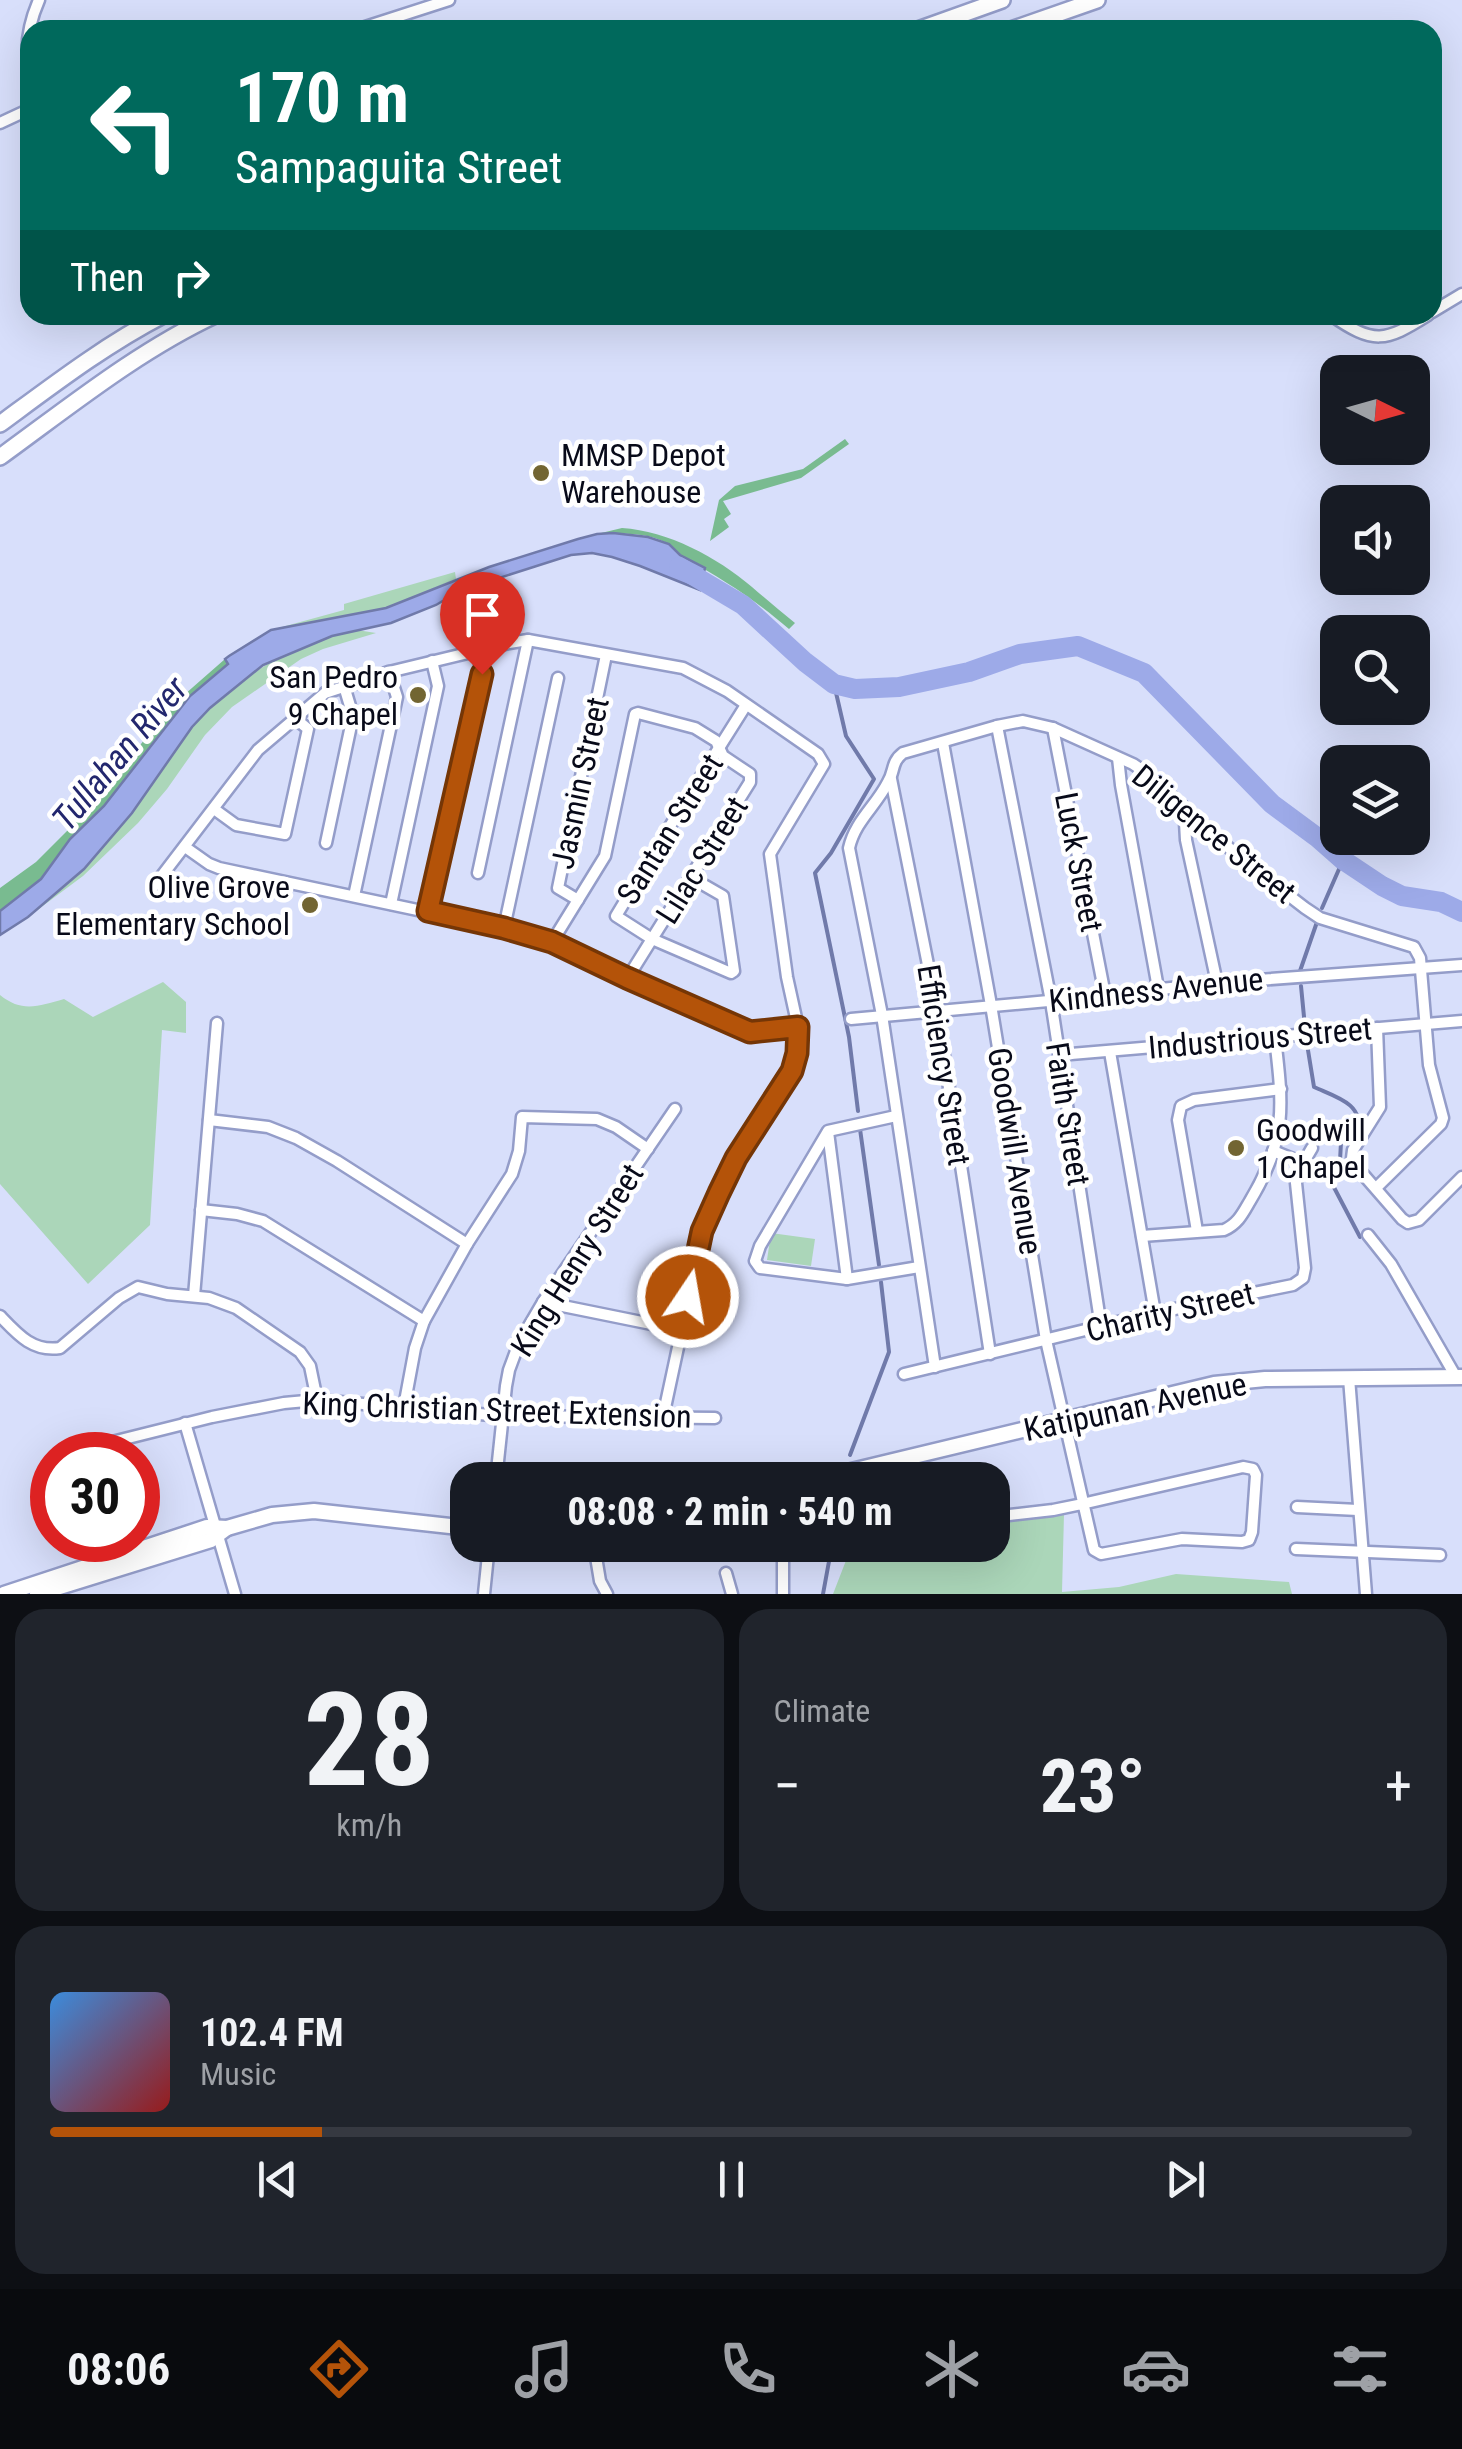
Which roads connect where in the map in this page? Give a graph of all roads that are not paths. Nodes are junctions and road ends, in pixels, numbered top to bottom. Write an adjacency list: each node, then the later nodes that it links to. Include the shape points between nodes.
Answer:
1 (449, 0): 4 (street)
2 (1002, 0): 6 (main road)
3 (1097, 0): 7 (main road)
4 (437, 2): 5 (street)
5 (385, 20)
6 (946, 20)
7 (1040, 20)
8 (145, 325): 12 (main road)
9 (194, 325): 13 (main road)
10 (1347, 325): 11 (street, via 1374,337)
11 (1412, 325)
12 (0, 424)
13 (0, 456)
14 (528, 640): 15 (street); 16 (street); 33 (street)
15 (477, 650): 17 (street); 39 (street, via 482,674)
16 (606, 656): 21 (street, via 683,668); 37 (street, Jasmin Street, via 558,888)
17 (432, 661): 18 (street); 38 (street, via 438,686)
18 (390, 672): 20 (street); 36 (street, via 397,696)
19 (558, 678): 40 (street)
20 (344, 686): 22 (street, via 324,693); 31 (street, via 353,716)
21 (746, 705): 26 (street, Santan Street); 57 (street, via 824,764 770,854)
22 (296, 719): 29 (street, via 258,750); 29 (street, via 308,730 285,834 236,825)
23 (997, 726): 24 (street, Diligence Street, via 1023,721); 25 (street, Diligence Street); 49 (street, Faith Street)
24 (1053, 728): 27 (street, Diligence Street); 48 (street, Luck Street)
25 (943, 742): 28 (street, Diligence Street, via 903,753); 50 (street, Goodwill Avenue)
26 (720, 749): 34 (street, Lilac Street, via 750,774 750,782); 37 (street, via 695,728 638,713 605,856); 41 (street, Santan Street, via 617,913)
27 (1118, 758): 30 (street, Diligence Street, via 1145,772); 47 (street)
28 (891, 778): 51 (street, Efficiency Street); 52 (street, Diligence Street, via 849,848)
29 (214, 809): 32 (street)
30 (1187, 810): 44 (street, Diligence Street, via 1305,908 1412,945); 46 (street, via 1186,840)
31 (326, 843)
32 (185, 846): 35 (street); 36 (street, via 219,868)
33 (478, 873)
34 (690, 876): 41 (street, Lilac Street); 41 (street, via 724,896 734,971)
35 (154, 886)
36 (354, 896): 38 (street)
37 (578, 900): 42 (street)
38 (391, 904): 39 (street)
39 (428, 911): 40 (street)
40 (504, 928): 42 (street)
41 (652, 939): 45 (street, Lilac Street)
42 (552, 942): 45 (street)
43 (1462, 965): 44 (street, Kindness Avenue)
44 (1421, 968): 46 (street, Kindness Avenue); 56 (street)
45 (627, 978): 57 (street, via 750,1032)
46 (1216, 983): 47 (street, Kindness Avenue)
47 (1158, 988): 48 (street, Kindness Avenue)
48 (1105, 996): 49 (street, Kindness Avenue)
49 (1051, 1001): 50 (street, Kindness Avenue); 61 (street, Faith Street)
50 (992, 1005): 51 (street, Kindness Avenue); 87 (street, Goodwill Avenue)
51 (937, 1010): 52 (street, Kindness Avenue); 88 (street, Efficiency Street)
52 (882, 1016): 53 (street, Kindness Avenue); 64 (street, Diligence Street)
53 (851, 1018)
54 (1462, 1021): 56 (street, Industrious Street)
55 (216, 1023): 65 (street)
56 (1426, 1024): 58 (street, Industrious Street); 72 (street, via 1443,1118)
57 (798, 1027): 86 (street, via 792,1071 736,1158 702,1231)
58 (1377, 1028): 59 (street, Industrious Street); 72 (street, via 1380,1107 1352,1154)
59 (1275, 1038): 60 (street, Industrious Street); 62 (street)
60 (1110, 1052): 61 (street, Industrious Street); 75 (street)
61 (1059, 1055): 85 (street, Faith Street)
62 (1281, 1090): 69 (street); 74 (street, via 1181,1106)
63 (675, 1110): 68 (street, King Henry Street)
64 (896, 1116): 66 (street); 78 (street, Diligence Street)
65 (209, 1120): 73 (street); 77 (street, via 296,1138)
66 (828, 1132): 79 (street); 79 (street, via 756,1261 760,1268)
67 (1312, 1148): 70 (street, Charity Street)
68 (648, 1149): 77 (street, via 598,1119 522,1117 512,1174); 81 (street, King Henry Street)
69 (1274, 1151): 70 (street); 74 (street, via 1232,1226)
70 (1303, 1163): 82 (street, Charity Street, via 1296,1183 1303,1278)
71 (1462, 1177): 72 (street, via 1408,1223)
72 (1376, 1188)
73 (201, 1210): 80 (street); 84 (street, via 263,1222)
74 (1197, 1232): 75 (street)
75 (1142, 1236): 82 (street)
76 (1368, 1236): 91 (street)
77 (467, 1244): 84 (street)
78 (918, 1267): 79 (street); 89 (street, Diligence Street)
79 (846, 1279)
80 (194, 1296): 83 (street, via 138,1287 60,1348 48,1350 31,1345); 93 (street, via 236,1308 300,1352)
81 (543, 1302): 86 (street); 95 (street, King Henry Street, via 514,1355)
82 (1155, 1313): 85 (street, Charity Street)
83 (0, 1316)
84 (424, 1322): 94 (street)
85 (1101, 1326): 87 (street, Charity Street)
86 (681, 1330): 96 (street)
87 (1046, 1340): 88 (street, Charity Street); 98 (street, Goodwill Avenue)
88 (990, 1354): 89 (street, Charity Street)
89 (935, 1367): 90 (street, Charity Street)
90 (904, 1374)
91 (1459, 1377): 92 (main road, Katipunan Avenue)
92 (1349, 1378): 98 (main road, Katipunan Avenue, via 1214,1384); 105 (street)
93 (317, 1400): 94 (street, King Christian Street Extension); 99 (street, King Christian Street Extension)
94 (404, 1407): 95 (street, King Christian Street Extension)
95 (502, 1416): 96 (street, King Christian Street Extension); 101 (street, King Henry Street)
96 (663, 1417): 97 (street, King Christian Street Extension)
97 (715, 1418)
98 (1063, 1420): 102 (main road, Katipunan Avenue); 103 (street, Goodwill Avenue)
99 (186, 1423): 100 (street, King Christian Street Extension); 108 (street)
100 (151, 1432)
101 (498, 1462)
102 (889, 1462)
103 (1082, 1504): 103 (street, Goodwill Avenue, via 1094,1550 1101,1554 1182,1539 1242,1542 1252,1532 1255,1471 1248,1467); 106 (street)
104 (1298, 1507): 105 (street)
105 (1358, 1510): 110 (street)
106 (1010, 1515)
107 (450, 1526): 108 (main road, via 314,1511)
108 (220, 1530): 116 (main road, via 208,1527); 117 (main road, via 212,1540); 118 (street)
109 (1296, 1549): 110 (street)
110 (1362, 1553): 111 (street); 123 (street)
111 (1440, 1556)
112 (487, 1562): 119 (street)
113 (597, 1562): 120 (street)
114 (783, 1562): 122 (street)
115 (726, 1573): 121 (street)
116 (4, 1594)
117 (37, 1594)
118 (235, 1594)
119 (484, 1594)
120 (608, 1594)
121 (732, 1594)
122 (783, 1594)
123 (1366, 1594)

